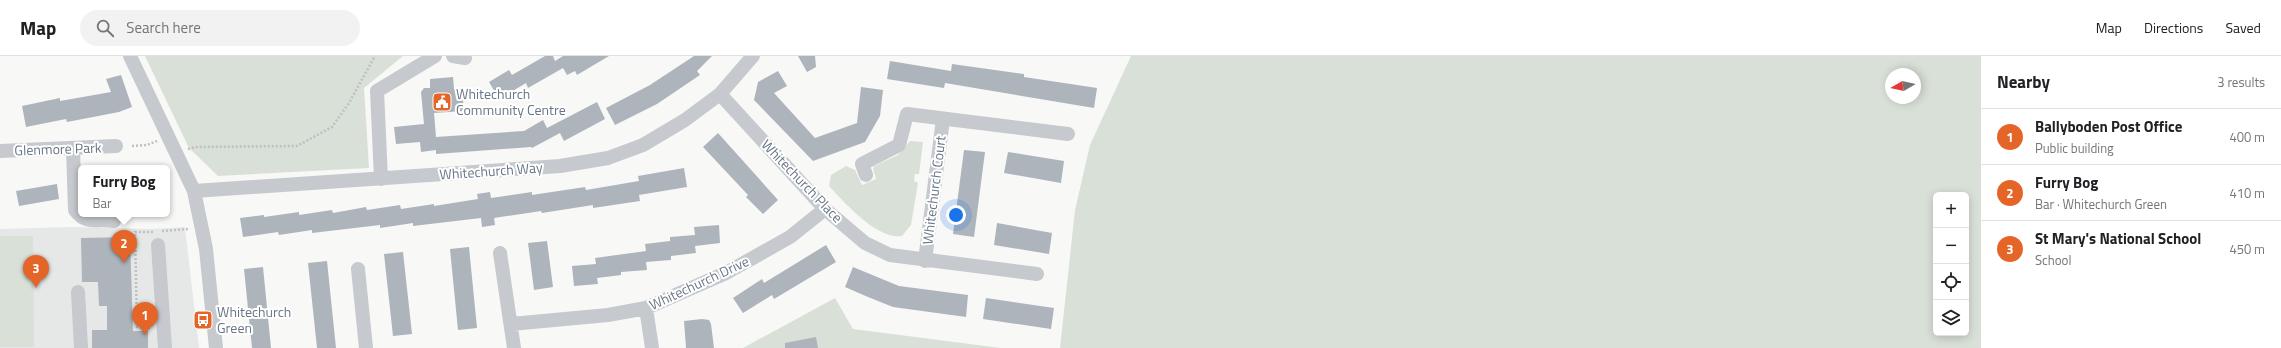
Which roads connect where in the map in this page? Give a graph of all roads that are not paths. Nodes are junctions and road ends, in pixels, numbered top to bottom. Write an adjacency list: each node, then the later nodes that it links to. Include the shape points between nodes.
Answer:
1 (130, 56): 12 (street)
2 (435, 56): 11 (street, via 377,91)
3 (753, 56): 4 (street, Whitechurch Way)
4 (720, 94): 11 (street, Whitechurch Way, via 685,120 643,145 608,158 560,166); 13 (street, Whitechurch Place)
5 (943, 119): 6 (street, Whitechurch Court); 10 (street, Whitechurch Court, via 907,114 899,145 862,164); 19 (street, Whitechurch Court)
6 (1068, 134)
7 (116, 146): 8 (street, Glenmore Park)
8 (72, 149): 9 (street, Glenmore Park); 14 (street, via 75,210)
9 (0, 151)
10 (866, 175)
11 (381, 178): 12 (street, Whitechurch Way)
12 (194, 190): 27 (street, via 206,249)
13 (825, 209): 19 (street, Whitechurch Place, via 865,243 890,255); 23 (street, Whitechurch Drive, via 790,237 726,273)
14 (78, 214)
15 (80, 217): 16 (street, via 87,220)
16 (114, 221)
17 (158, 245): 26 (street)
18 (500, 253): 24 (street)
19 (925, 261): 21 (street, Whitechurch Place)
20 (358, 268): 28 (street)
21 (1037, 274)
22 (78, 292): 25 (street)
23 (646, 308): 24 (street, Whitechurch Drive, via 608,315); 30 (street)
24 (512, 324): 29 (street)
25 (81, 348)
26 (165, 348)
27 (216, 348)
28 (366, 348)
29 (514, 348)
30 (652, 348)

